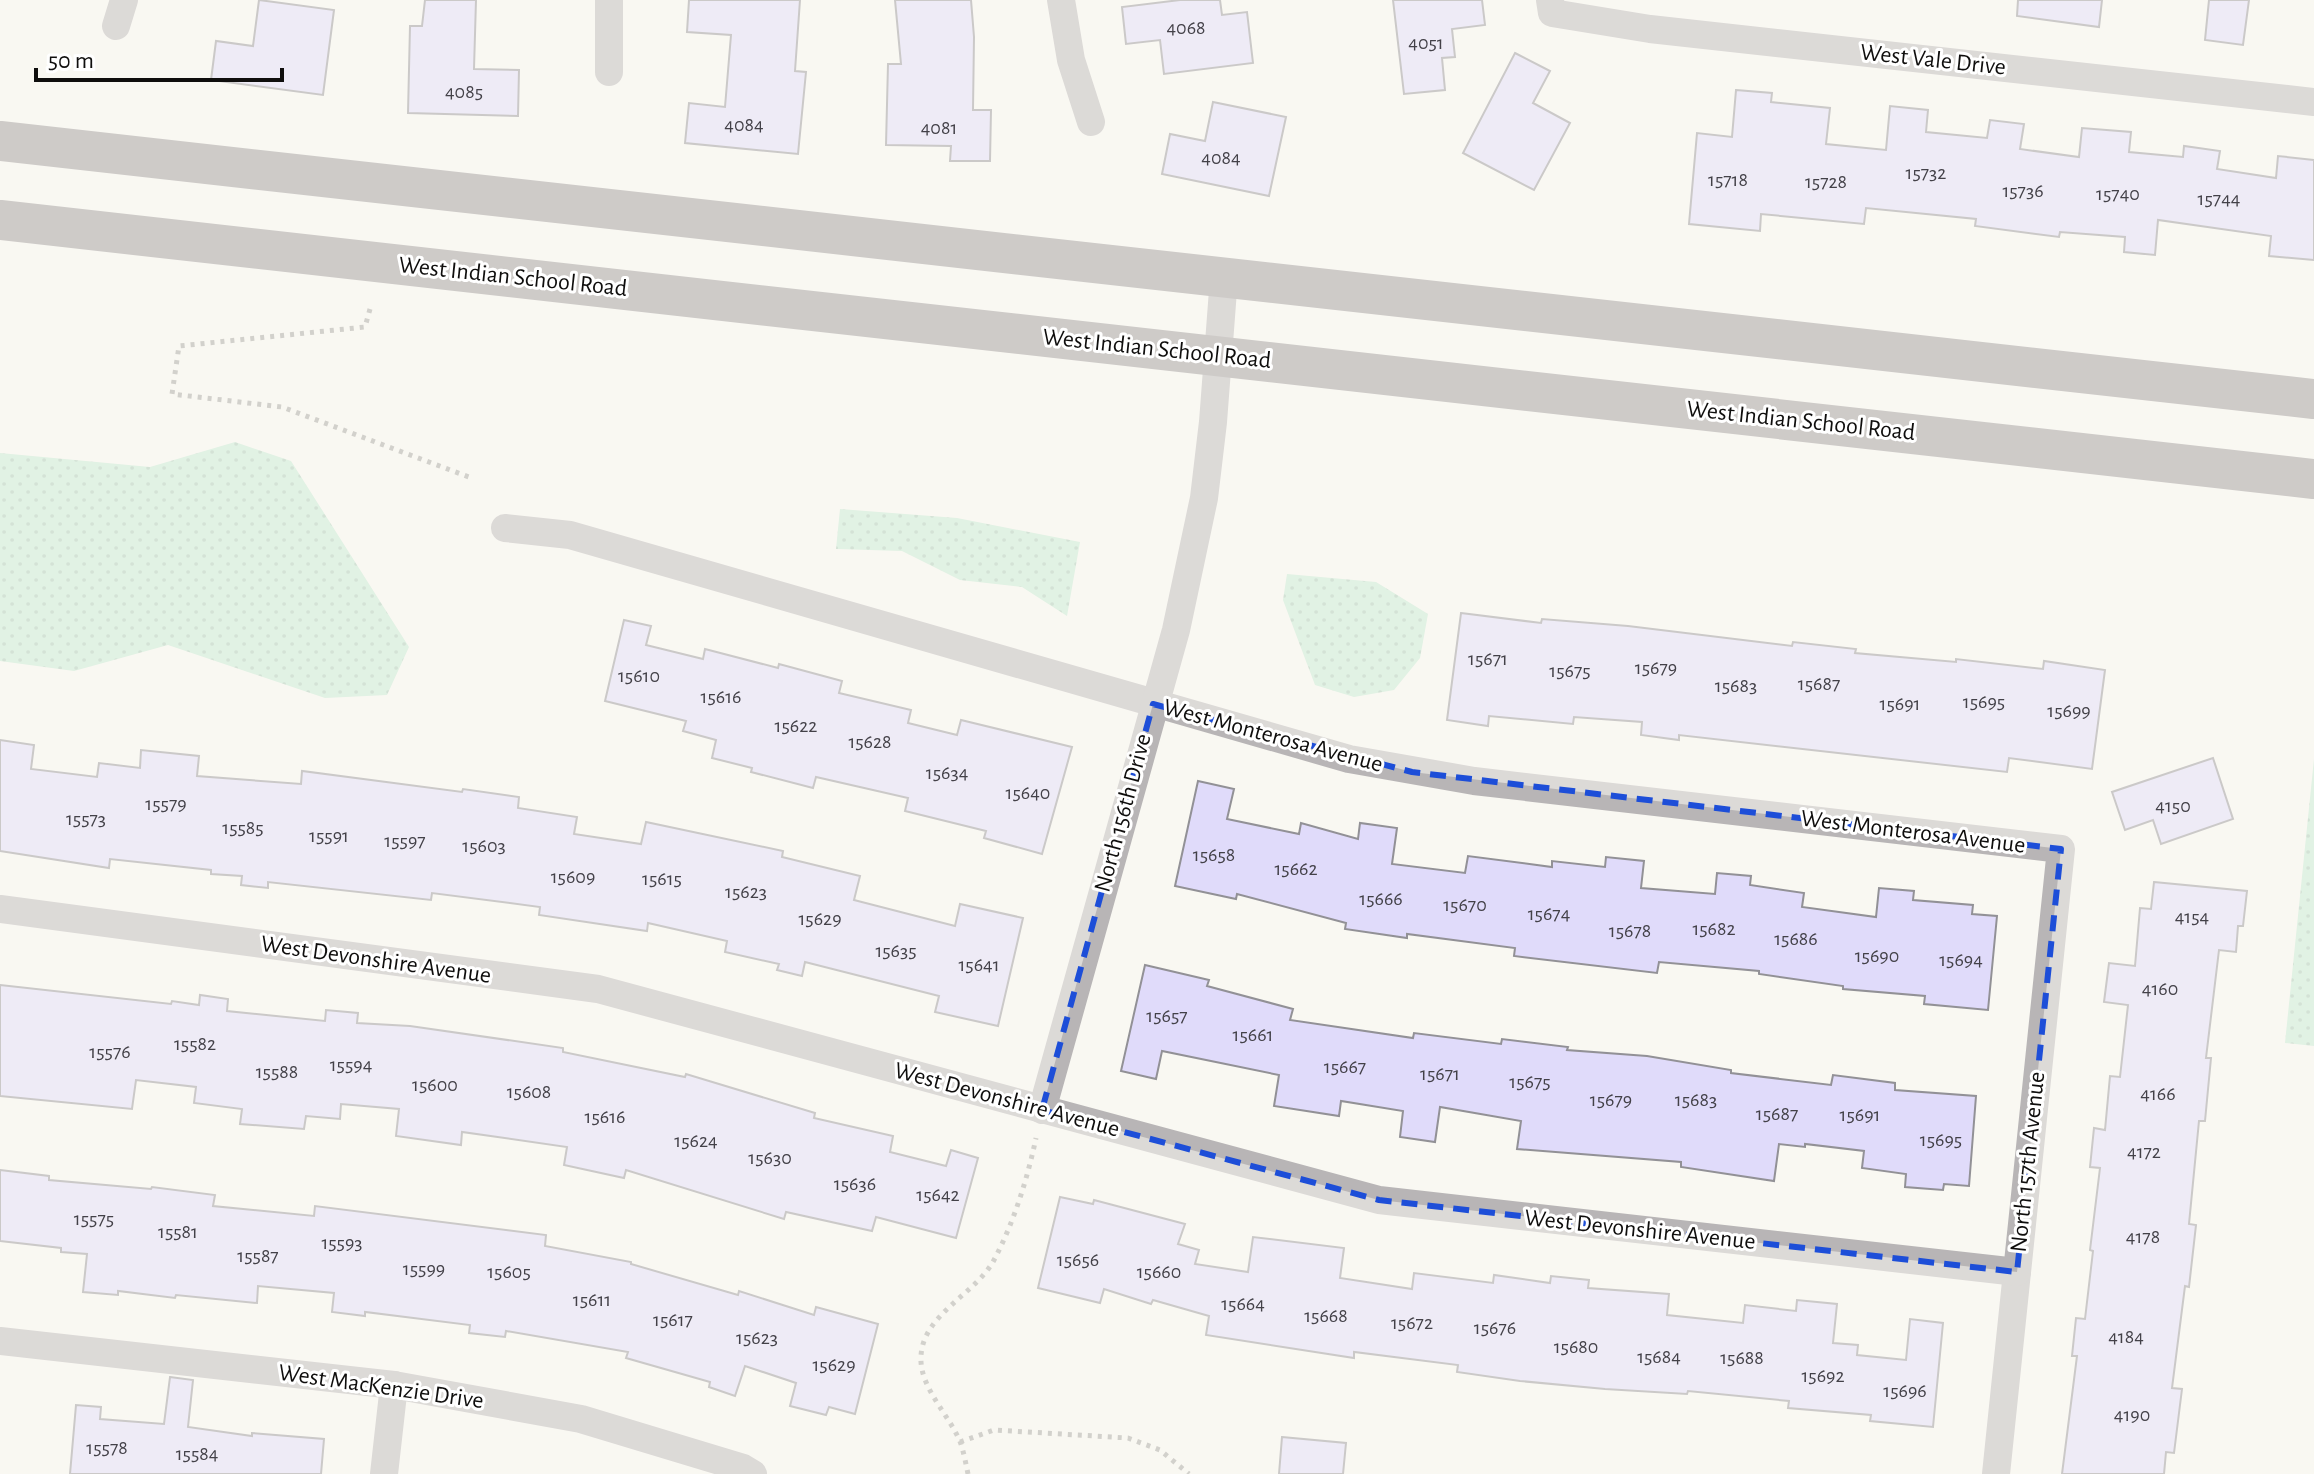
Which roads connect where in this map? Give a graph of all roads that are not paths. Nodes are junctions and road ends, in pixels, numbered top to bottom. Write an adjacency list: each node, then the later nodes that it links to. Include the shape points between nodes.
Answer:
1 (609, 0): 4 (street)
2 (1061, 0): 6 (street, via 1071,60)
3 (1551, 6): 5 (street, West Vale Drive, via 1650,29)
4 (609, 72)
5 (2314, 102)
6 (1091, 122)
7 (0, 141): 9 (main road)
8 (0, 220): 10 (main road, West Indian School Road)
9 (1224, 277): 10 (street, North 156th Drive); 11 (main road)
10 (1218, 355): 12 (main road, West Indian School Road); 14 (street, North 156th Drive, via 1197,537)
11 (2314, 399)
12 (2314, 479)
13 (505, 528): 14 (street, West Monterosa Avenue, via 570,535)
14 (1153, 704): 15 (street, West Monterosa Avenue, via 1412,772); 17 (street, North 156th Drive)
15 (2061, 849): 18 (street, North 157th Avenue)
16 (0, 909): 17 (street, West Devonshire Avenue, via 598,989)
17 (1042, 1110): 18 (street, West Devonshire Avenue, via 1379,1200)
18 (2017, 1272): 23 (street, North 157th Avenue)
19 (0, 1341): 20 (street, West MacKenzie Drive)
20 (394, 1385): 21 (street); 22 (street, West MacKenzie Drive, via 581,1419)
21 (384, 1474)
22 (753, 1474)
23 (1996, 1474)

